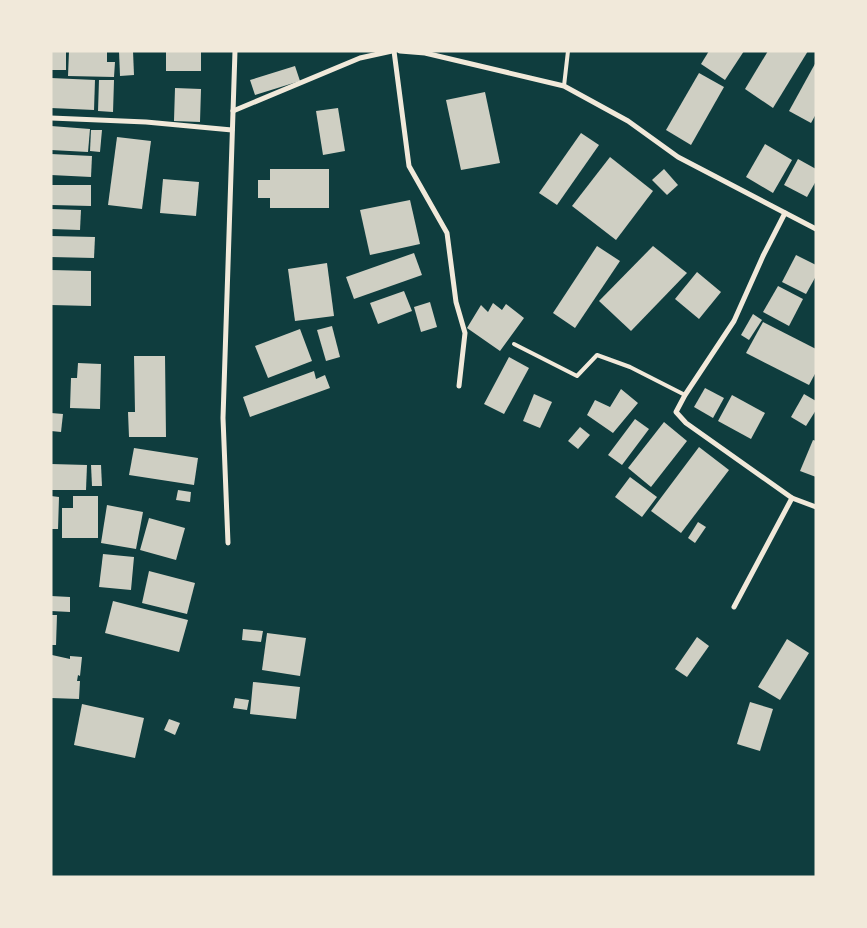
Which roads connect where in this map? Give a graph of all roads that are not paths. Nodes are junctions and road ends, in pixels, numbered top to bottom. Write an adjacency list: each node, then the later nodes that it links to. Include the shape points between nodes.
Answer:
1 (235, 51): 6 (street)
2 (393, 51): 6 (street, via 360,58); 12 (street, via 409,166 447,233 456,302 465,333)
3 (400, 51): 5 (street)
4 (568, 51): 5 (lane)
5 (564, 86): 9 (street, via 628,121 678,157)
6 (233, 112): 8 (street)
7 (51, 118): 8 (street)
8 (232, 130): 16 (street, via 223,418)
9 (785, 213): 10 (street); 13 (street, via 734,321)
10 (816, 229)
11 (514, 344): 13 (lane, via 577,376 597,355 630,367)
12 (459, 386)
13 (685, 395): 14 (street, via 676,412 686,424)
14 (792, 498): 15 (street); 17 (street)
15 (816, 507)
16 (228, 543)
17 (734, 607)

